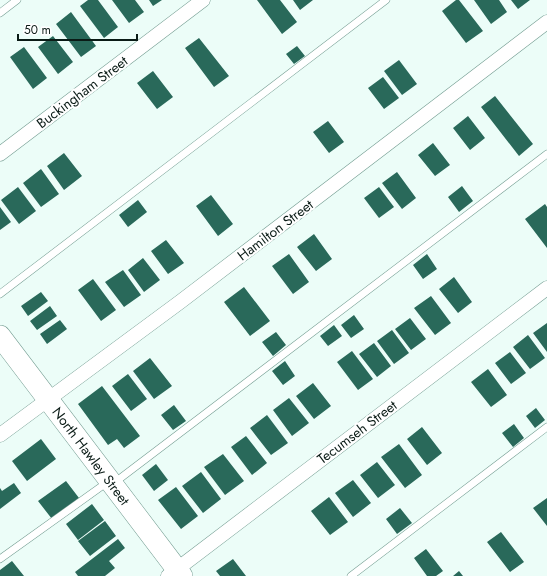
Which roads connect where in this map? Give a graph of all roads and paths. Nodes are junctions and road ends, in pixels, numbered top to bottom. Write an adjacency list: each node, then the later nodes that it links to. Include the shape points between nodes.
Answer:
1 (17, 0): 4 (lane)
2 (203, 0): 6 (street, Buckingham Street)
3 (386, 0): 9 (lane)
4 (0, 13)
5 (547, 22): 11 (street, Hamilton Street)
6 (0, 154)
7 (547, 154): 14 (lane)
8 (547, 288): 16 (street, Tecumseh Street)
9 (0, 294)
10 (0, 336): 11 (street, North Hawley Street)
11 (49, 400): 13 (street, Hamilton Street); 14 (street, North Hawley Street)
12 (547, 427): 17 (lane)
13 (0, 435)
14 (111, 482): 15 (lane); 16 (street, North Hawley Street)
15 (0, 559)
16 (176, 574)
17 (351, 576)

